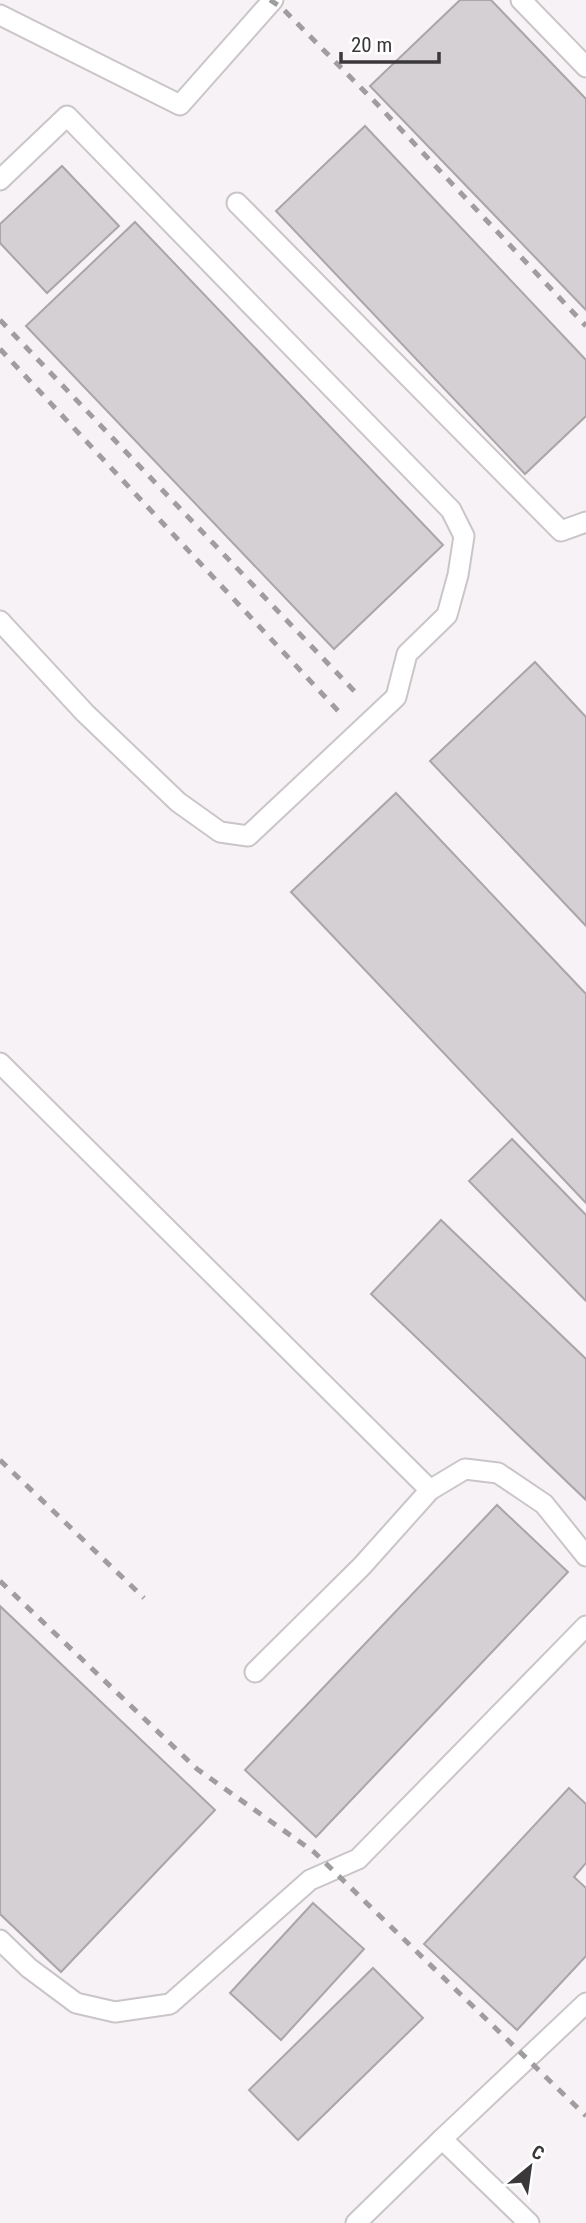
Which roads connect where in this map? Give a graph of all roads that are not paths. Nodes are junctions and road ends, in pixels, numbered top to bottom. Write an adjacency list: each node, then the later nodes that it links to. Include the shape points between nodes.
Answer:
1 (274, 0): 3 (lane, via 180,104)
2 (521, 0): 4 (lane)
3 (0, 15)
4 (586, 67)
5 (0, 180): 8 (lane, via 67,116 451,510 464,536 447,615 407,654 396,697 248,836 220,832 178,802 85,713)
6 (237, 203): 7 (lane, via 561,531)
7 (586, 522)
8 (0, 621)
9 (0, 1063): 10 (lane)
10 (430, 1490): 11 (lane, via 465,1469 498,1473 544,1504); 13 (lane, via 362,1566)
11 (586, 1556)
12 (586, 1626): 14 (lane, via 358,1859 310,1880 170,2004 115,2012 76,2003)
13 (255, 1672)
14 (0, 1940)
15 (586, 2003): 16 (lane)
16 (442, 2139): 17 (lane); 18 (lane)
17 (356, 2223)
18 (529, 2223)

